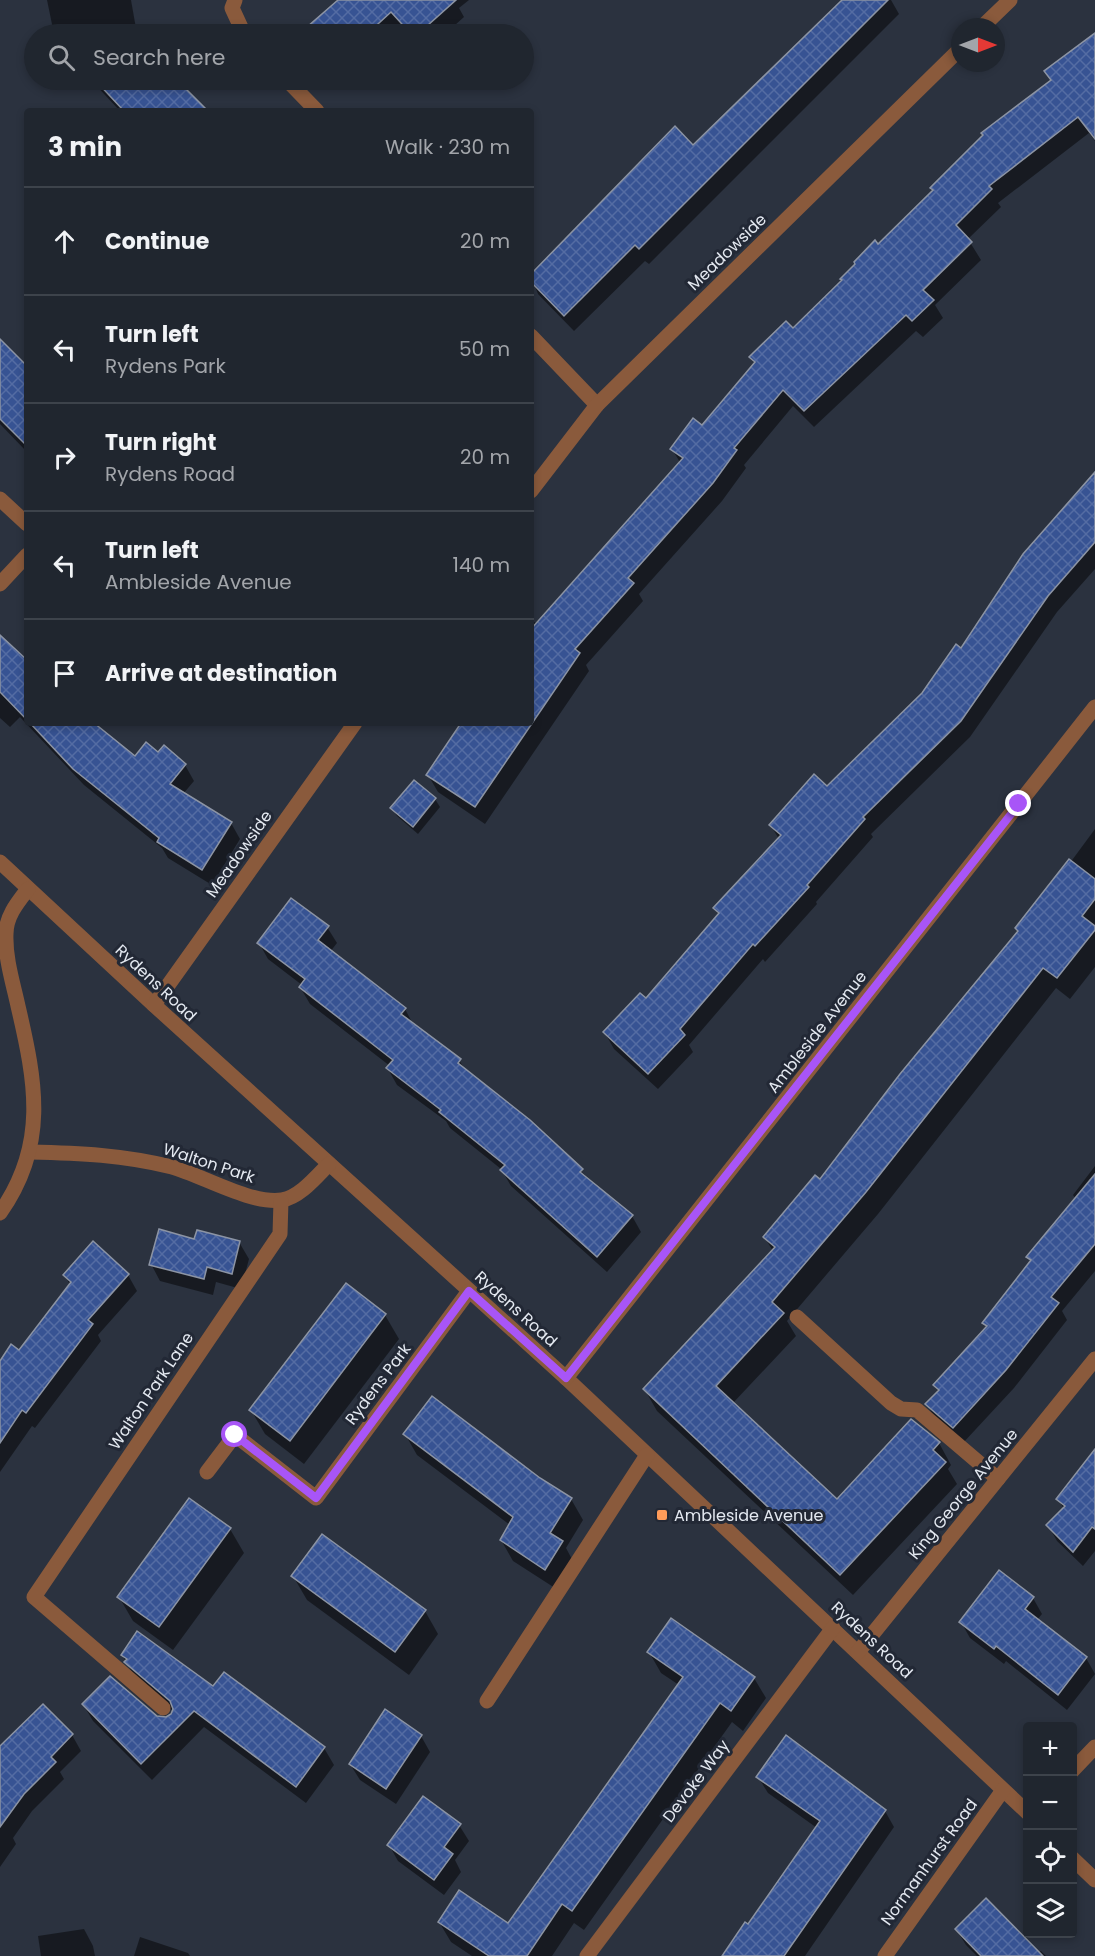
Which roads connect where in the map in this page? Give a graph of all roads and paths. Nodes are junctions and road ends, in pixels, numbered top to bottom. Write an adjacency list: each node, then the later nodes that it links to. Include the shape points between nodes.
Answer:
1 (235, 0): 4 (street, via 232,8)
2 (1010, 0): 3 (street)
3 (991, 18)
4 (239, 24)
5 (951, 58): 9 (street, Meadowside)
6 (297, 90): 7 (street)
7 (314, 108)
8 (534, 339): 9 (street)
9 (597, 405): 10 (street, Meadowside)
10 (534, 486)
11 (0, 499): 12 (street)
12 (24, 522)
13 (24, 558): 14 (street)
14 (0, 584)
15 (1095, 707): 27 (street, Ambleside Avenue)
16 (353, 726): 19 (street, Meadowside)
17 (0, 862): 18 (street, Rydens Road)
18 (28, 889): 19 (street, Rydens Road); 20 (street, via 13,909 6,932 10,970 30,1058 34,1117)
19 (153, 1005): 21 (street, Rydens Road)
20 (30, 1152): 22 (street, Walton Park, via 106,1155 173,1168 251,1196); 23 (street, via 24,1174)
21 (329, 1164): 22 (street, via 297,1194); 24 (street, Rydens Road)
22 (281, 1200): 34 (street, Walton Park Lane, via 280,1234 34,1597)
23 (0, 1213)
24 (469, 1291): 27 (street, Rydens Road); 29 (street, Rydens Park, via 316,1498 235,1435)
25 (797, 1317): 30 (street, via 891,1403 901,1409 917,1410)
26 (1095, 1359): 30 (street, King George Avenue)
27 (566, 1378): 28 (street, Rydens Road)
28 (647, 1455): 31 (street, Rydens Road); 33 (street)
29 (207, 1472)
30 (998, 1479): 32 (street, King George Avenue)
31 (833, 1628): 32 (street, Rydens Road); 41 (street, Devoke Way)
32 (858, 1652): 37 (street, Rydens Road)
33 (487, 1701)
34 (163, 1708)
35 (1095, 1747): 36 (street)
36 (1077, 1766)
37 (1004, 1790): 38 (street, Rydens Road); 42 (street, Normanhurst Road)
38 (1023, 1808)
39 (1077, 1863): 40 (street)
40 (1095, 1880)
41 (587, 1956)
42 (885, 1956)

